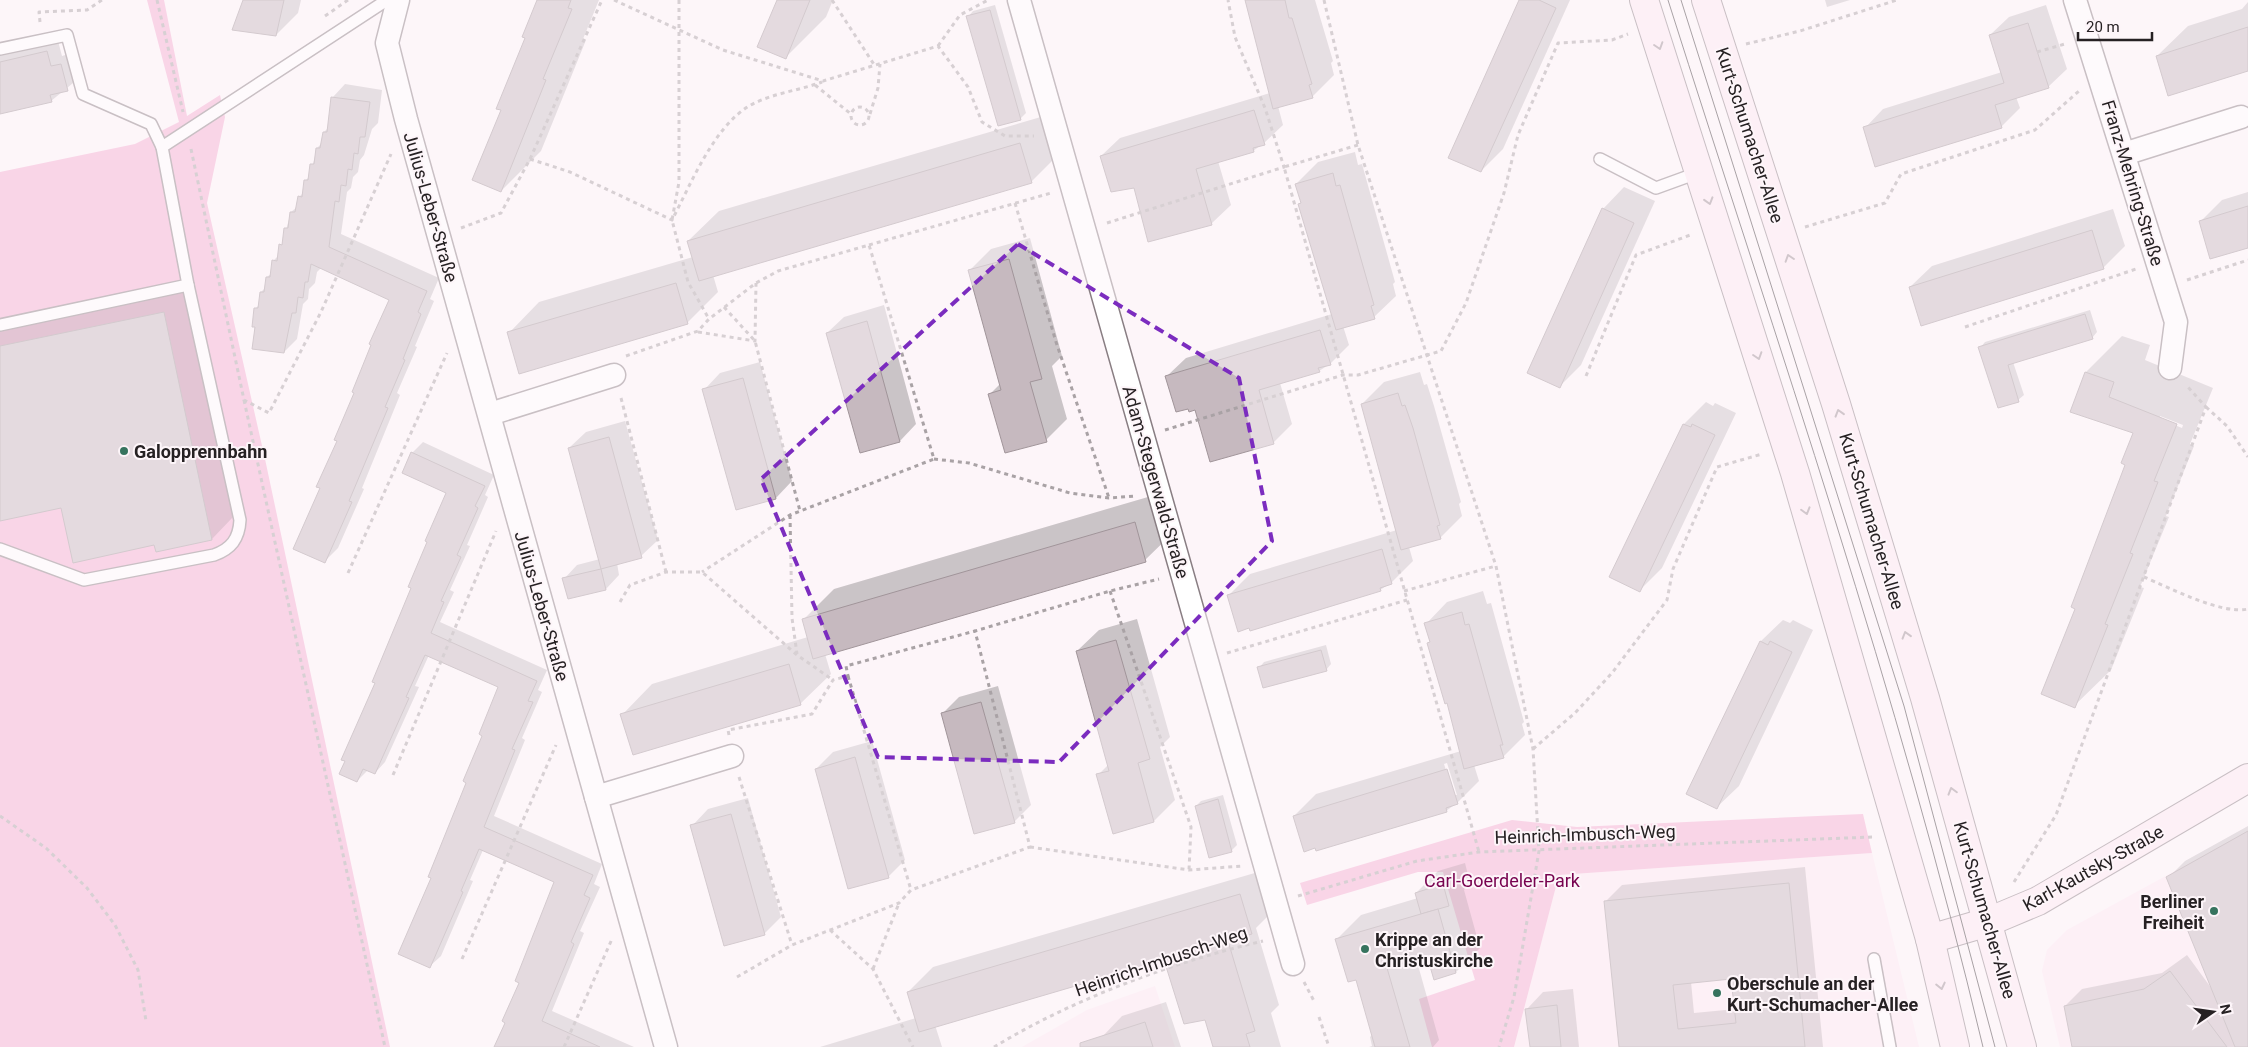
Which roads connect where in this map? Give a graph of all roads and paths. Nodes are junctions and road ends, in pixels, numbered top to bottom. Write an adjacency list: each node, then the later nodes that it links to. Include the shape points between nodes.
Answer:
1 (102, 0): 19 (path, via 86,10 39,12)
2 (157, 0): 28 (path)
3 (387, 0): 33 (lane)
4 (398, 0): 32 (street, Julius-Leber-Straße, via 387,43)
5 (602, 0): 38 (path)
6 (614, 0): 18 (path)
7 (679, 0): 18 (path)
8 (832, 0): 24 (path)
9 (988, 0): 20 (path, via 960,15)
10 (1019, 0): 34 (street, Adam-Stegerwald-Straße)
11 (1228, 0): 40 (path, via 1235,37 1265,108)
12 (1324, 0): 35 (path)
13 (1644, 0): 17 (street)
14 (1706, 0): 22 (street, Kurt-Schumacher-Allee)
15 (1897, 0): 22 (path, via 1800,32)
16 (2075, 0): 25 (street, Franz-Mehring-Straße)
17 (1653, 26): 41 (street, one-way to 41); 62 (path, via 1612,40 1558,43 1518,135 1504,193 1466,303 1441,351)
18 (678, 28): 26 (path, via 723,50); 44 (path, via 679,182)
19 (43, 40): 21 (lane); 36 (lane, via 67,35 83,94 151,124)
20 (938, 46): 23 (path); 34 (path, via 968,87 982,122 1005,136)
21 (0, 49)
22 (1723, 50): 47 (street, Kurt-Schumacher-Allee)
23 (880, 64): 24 (path); 30 (path, via 878,88)
24 (875, 66): 26 (path)
25 (2099, 74): 37 (street, Franz-Mehring-Straße); 47 (path, via 2035,130 1901,174 1885,203)
26 (823, 81): 27 (path)
27 (815, 84): 29 (path); 44 (path, via 774,95 748,107 724,128)
28 (182, 112)
29 (851, 114): 30 (path, via 854,108 860,107); 30 (path, via 852,121 860,126 868,122)
30 (870, 114)
31 (2240, 117): 37 (street)
32 (406, 119): 48 (street, Julius-Leber-Straße); 67 (path, via 321,312 269,413)
33 (187, 130): 36 (lane); 67 (path)
34 (1058, 137): 42 (street, Adam-Stegerwald-Straße)
35 (1358, 145): 40 (path); 62 (path)
36 (162, 147): 53 (lane)
37 (2124, 154): 51 (street, Franz-Mehring-Straße)
38 (530, 159): 44 (path, via 570,172); 48 (path, via 501,213)
39 (1600, 160): 41 (lane, via 1656,188)
40 (1284, 167): 46 (path); 65 (path)
41 (1700, 172): 45 (street, one-way to 45)
42 (1072, 187): 43 (path); 46 (street, Adam-Stegerwald-Straße)
43 (1015, 203): 49 (path); 76 (path, via 1056,342)
44 (672, 220): 57 (path, via 688,282)
45 (1717, 225): 66 (path, via 1636,255); 71 (street, one-way to 71)
46 (1085, 230): 70 (street, Adam-Stegerwald-Straße)
47 (1782, 234): 114 (street, Kurt-Schumacher-Allee, one-way to 47, via 1925,698)
48 (439, 236): 56 (street, Julius-Leber-Straße)
49 (869, 245): 52 (path, via 778,271); 73 (path)
50 (2248, 260): 54 (path)
51 (2158, 262): 54 (street, Franz-Mehring-Straße); 59 (path)
52 (756, 283): 55 (path); 61 (path)
53 (188, 285): 58 (lane); 79 (lane, via 240,520 240,532 234,542 227,550 214,555 84,580)
54 (2165, 286): 63 (street, Franz-Mehring-Straße, via 2176,322)
55 (724, 307): 57 (path); 61 (path)
56 (462, 318): 69 (street, Julius-Leber-Straße); 83 (path)
57 (708, 319): 60 (path)
58 (0, 325)
59 (1965, 327)
60 (698, 332): 61 (path); 64 (path, via 617,360)
61 (755, 341): 77 (path)
62 (1427, 355): 65 (path, via 1358,375); 80 (path)
63 (2170, 368): 68 (path)
64 (614, 374): 69 (street); 81 (path)
65 (1343, 375): 70 (path); 87 (path)
66 (1586, 376)
67 (244, 400): 126 (path)
68 (2206, 407): 72 (path, via 2227,426); 85 (path)
69 (490, 414): 75 (street, Julius-Leber-Straße)
70 (1143, 437): 74 (street, Adam-Stegerwald-Straße)
71 (1787, 447): 97 (path, via 1717,467 1673,569 1667,600 1612,673 1575,713); 103 (street, one-way to 103)
72 (2248, 457)
73 (934, 459): 76 (path, via 968,463 1070,493); 77 (path)
74 (1159, 493): 76 (path); 84 (street, Adam-Stegerwald-Straße)
75 (511, 496): 96 (street, Julius-Leber-Straße); 99 (path)
76 (1109, 498)
77 (800, 511): 78 (path)
78 (790, 515): 82 (path); 92 (path, via 792,618)
79 (0, 549)
80 (1496, 566): 87 (path); 97 (path)
81 (666, 572): 82 (path); 89 (path, via 630,585)
82 (702, 572): 92 (path)
83 (348, 573)
84 (1182, 573): 86 (path); 93 (street, Adam-Stegerwald-Straße)
85 (2144, 578): 90 (path, via 2194,598 2238,611); 109 (path, via 2056,816)
86 (1110, 591): 91 (path); 108 (path, via 1191,827)
87 (1404, 591): 88 (path)
88 (1407, 600): 93 (path); 106 (path)
89 (620, 602)
90 (2248, 609)
91 (975, 631): 94 (path, via 846,666); 104 (path)
92 (797, 655): 95 (path)
93 (1206, 659): 107 (street, Adam-Stegerwald-Straße)
94 (848, 676): 95 (path); 110 (path)
95 (833, 680): 98 (path, via 812,714 728,730)
96 (576, 726): 101 (street, Julius-Leber-Straße); 119 (path, via 560,736)
97 (1533, 749): 105 (path)
98 (732, 756): 101 (street); 118 (path)
99 (393, 776)
100 (2248, 778): 114 (street, Karl-Kautsky-Straße, via 2038,901)
101 (596, 797): 113 (street, Julius-Leber-Straße)
102 (0, 816): 125 (path, via 46,848 87,888 115,925 138,970)
103 (1901, 836): 105 (path, Heinrich-Imbusch-Weg); 117 (street)
104 (1030, 847): 108 (path); 110 (path)
105 (1539, 851): 106 (path, Heinrich-Imbusch-Weg); 132 (path, via 1514,997)
106 (1479, 852): 111 (path, Heinrich-Imbusch-Weg, via 1417,861)
107 (1265, 864): 108 (path); 111 (street, Adam-Stegerwald-Straße)
108 (1189, 870)
109 (2009, 889)
110 (911, 890): 112 (path)
111 (1276, 902): 116 (street, Adam-Stegerwald-Straße)
112 (899, 903): 115 (path); 122 (path)
113 (626, 906): 127 (path); 128 (street, Julius-Leber-Straße)
114 (1988, 922): 117 (street, Karl-Kautsky-Straße); 135 (street, Kurt-Schumacher-Allee)
115 (830, 930): 118 (path); 122 (path)
116 (1285, 936): 121 (street, Adam-Stegerwald-Straße); 130 (path, Heinrich-Imbusch-Weg, via 1234,948 1106,990 1028,1026)
117 (1930, 938): 134 (street, one-way to 134)
118 (792, 945): 123 (path)
119 (462, 959)
120 (1874, 959): 133 (lane)
121 (1293, 964)
122 (873, 969): 129 (path)
123 (737, 977)
124 (1319, 1017): 131 (path)
125 (146, 1021)
126 (385, 1047)
127 (564, 1047)
128 (666, 1047)
129 (913, 1047)
130 (994, 1047)
131 (1329, 1047)
132 (1499, 1047)
133 (1890, 1047)
134 (1955, 1047)
135 (2022, 1047)

